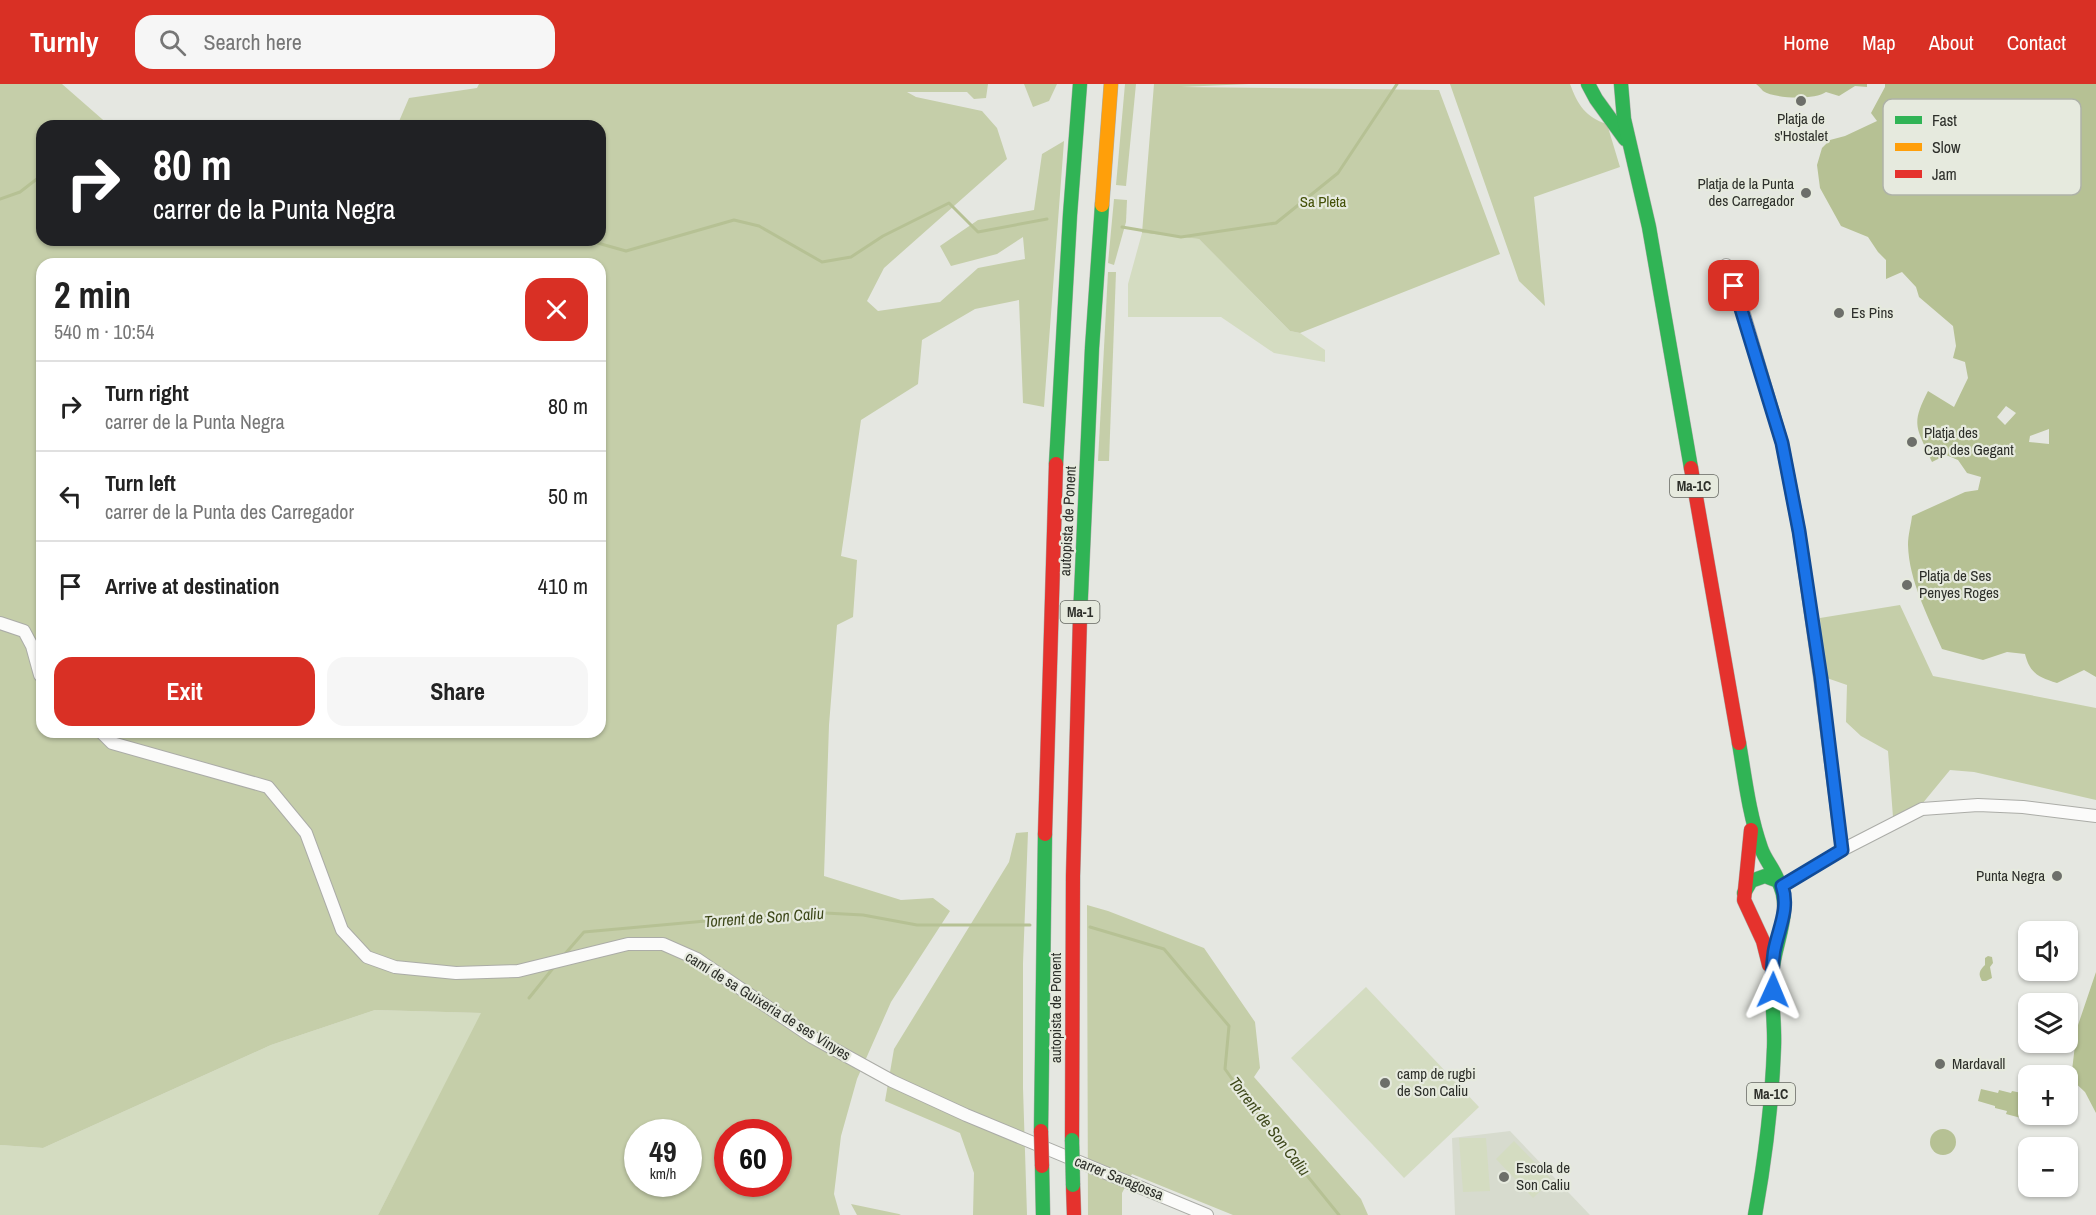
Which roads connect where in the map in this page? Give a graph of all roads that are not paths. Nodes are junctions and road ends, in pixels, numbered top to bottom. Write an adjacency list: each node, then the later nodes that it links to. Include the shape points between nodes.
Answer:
1 (1080, 84): 20 (main road, autopista de Ponent / Ma-1, bridge, via 1051,560 1044,841)
2 (1111, 84): 21 (main road, autopista de Ponent / Ma-1, bridge, via 1092,356 1080,618 1074,844)
3 (1589, 84): 4 (main road, Ma-1C, via 1600,89); 6 (main road, Ma-1C)
4 (1616, 84)
5 (1621, 84): 6 (main road, Ma-1C, via 1624,119)
6 (1633, 153): 12 (main road, Ma-1C)
7 (1726, 265): 13 (street, via 1782,443 1821,678)
8 (0, 623): 9 (street, via 24,631)
9 (36, 660)
10 (107, 738): 19 (street, camí de sa Guixeria de ses Vinyes, via 112,743 268,787 306,833 342,930 368,957 395,967 456,973 518,971 628,944 663,944 697,958 812,1037 892,1082)
11 (2096, 816): 13 (street, via 1978,805 1923,809)
12 (1752, 820): 14 (main road, Ma-1C, via 1762,852); 15 (main road, Ma-1C)
13 (1842, 850): 14 (street)
14 (1780, 883): 15 (main road, via 1757,877); 16 (main road, Ma-1C)
15 (1744, 893): 17 (main road, Ma-1C)
16 (1784, 903): 17 (main road, via 1776,914 1763,918); 18 (main road, Ma-1C)
17 (1746, 907): 18 (main road, Ma-1C, via 1763,941)
18 (1772, 972): 23 (main road, Ma-1C, via 1774,1045 1770,1105)
19 (1030, 1142): 22 (street, carrer Saragossa)
20 (1043, 1215)
21 (1074, 1215)
22 (1207, 1215)
23 (1755, 1215)

